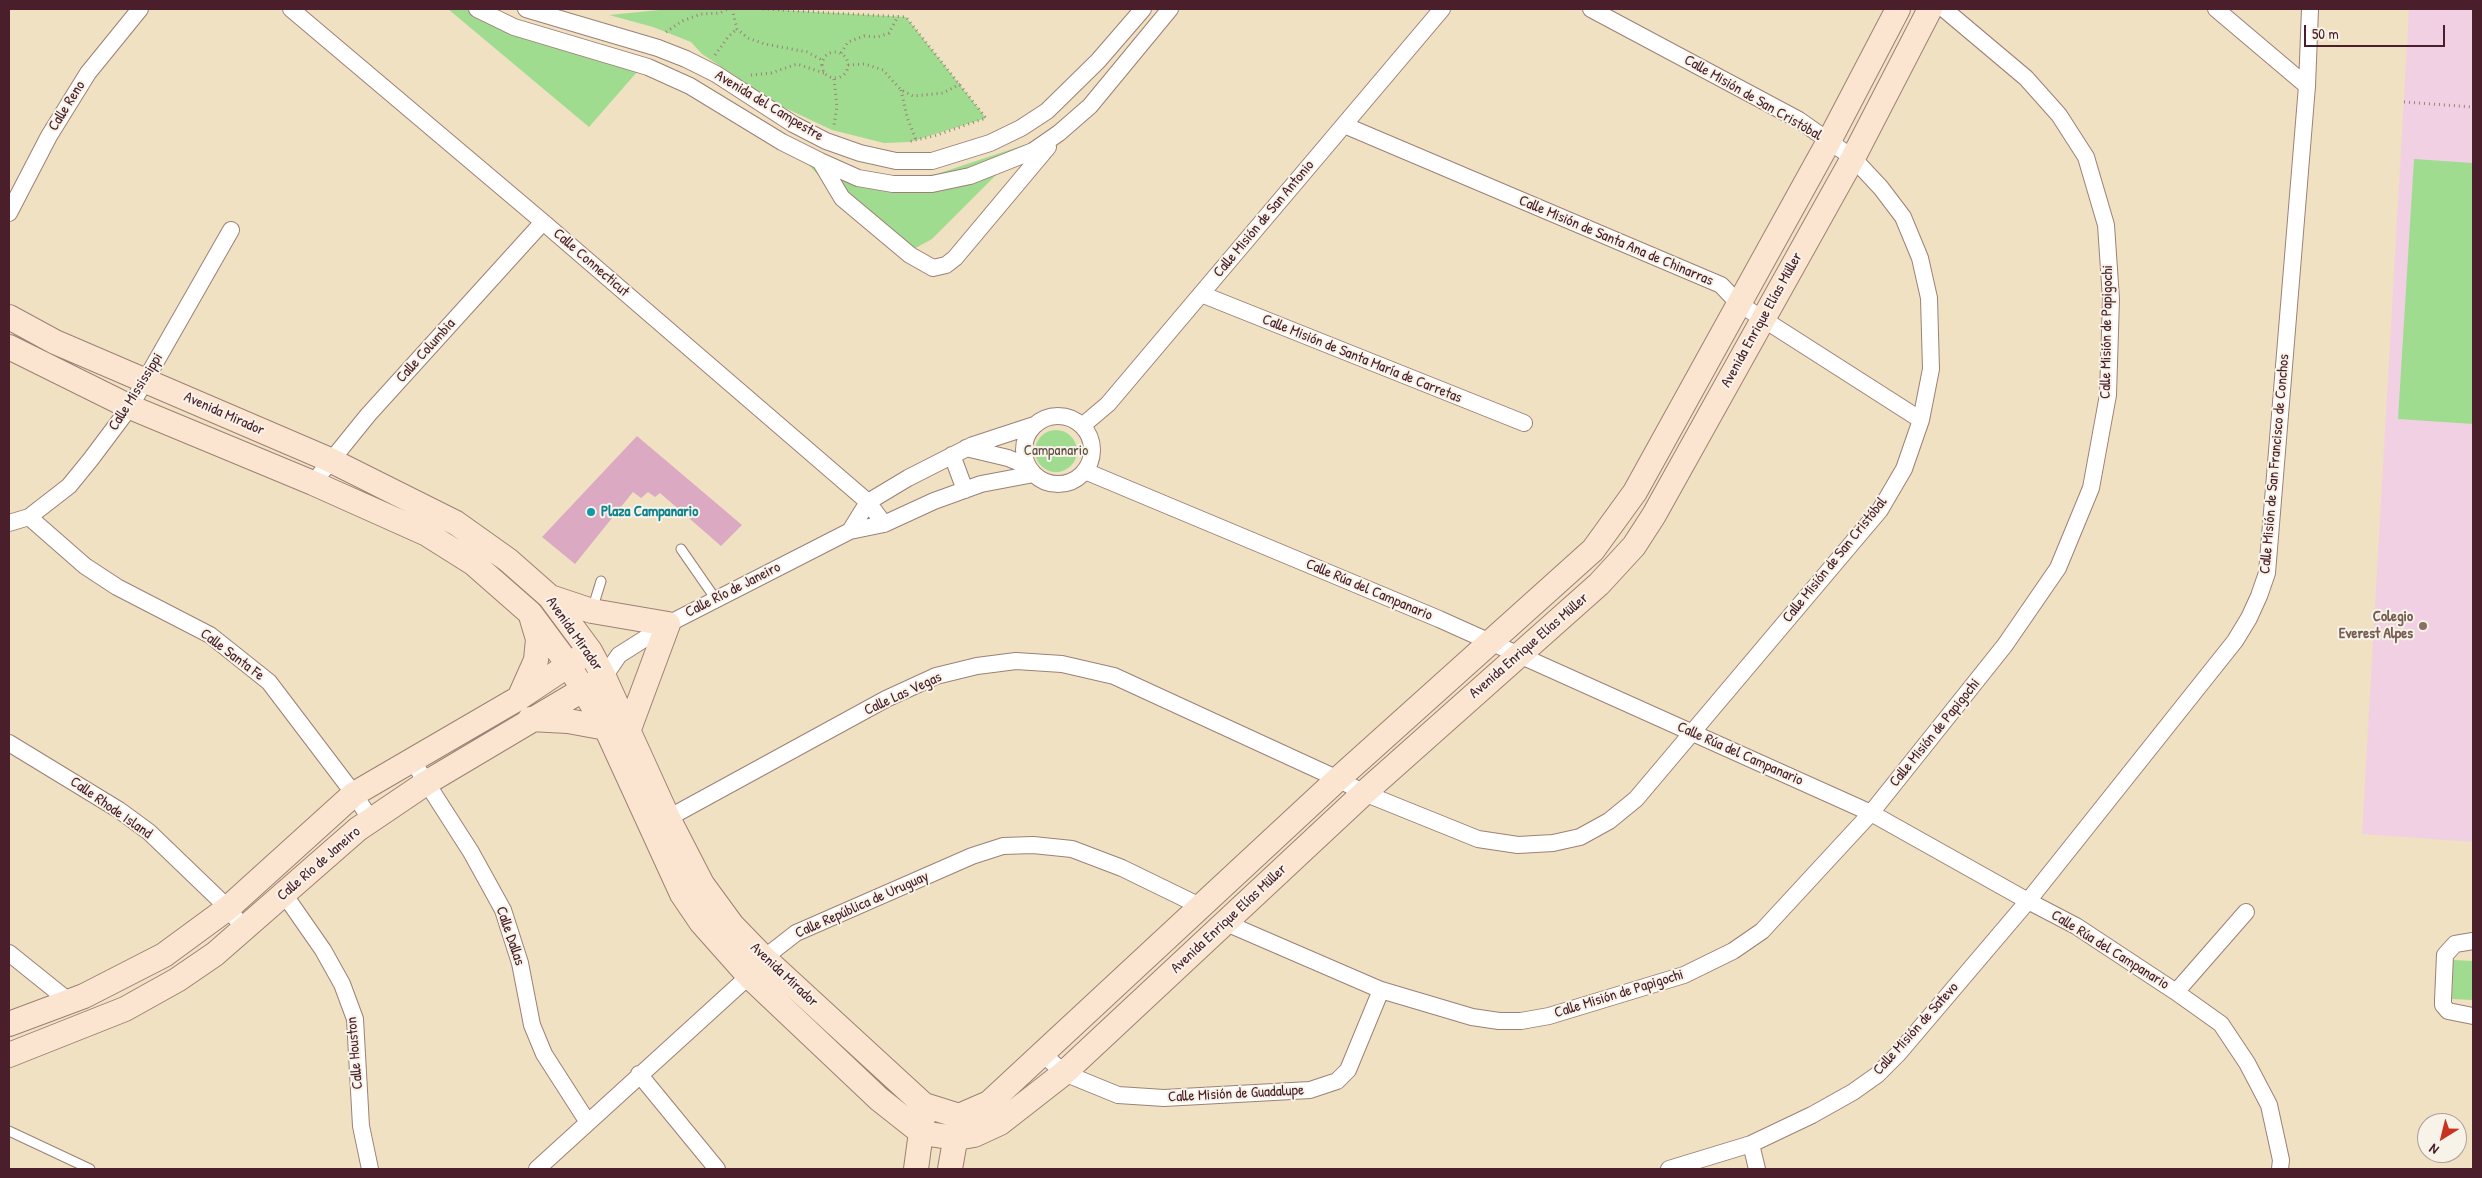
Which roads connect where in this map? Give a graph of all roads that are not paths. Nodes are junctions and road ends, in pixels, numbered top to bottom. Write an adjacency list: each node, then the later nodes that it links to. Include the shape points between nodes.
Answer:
1 (140, 9): 26 (street, Calle Reno, via 88,74 49,136)
2 (291, 9): 27 (street, Calle Connecticut)
3 (477, 9): 15 (street, Avenida del Campestre, via 514,27)
4 (526, 9): 14 (street, Avenida del Campestre)
5 (1143, 9): 17 (street, Avenida del Campestre, via 1098,62)
6 (1170, 9): 18 (street, Avenida del Campestre)
7 (1442, 9): 20 (street, Calle Misión de San Antonio)
8 (1591, 9): 22 (street, Calle Misión de San Cristóbal, via 1799,120)
9 (1898, 9): 22 (main road, Avenida Enrique Elías Müller)
10 (1930, 9): 24 (main road, Avenida Enrique Elías Müller)
11 (1944, 9): 75 (street, Calle Misión de Papigochi, via 2026,78 2059,115 2086,157 2106,225 2111,299 2108,395 2091,488 2058,568 2005,645)
12 (2216, 9): 16 (street)
13 (2310, 9): 16 (street, Calle Misión de San Francisco de Conchos)
14 (586, 28): 15 (street); 19 (street, Avenida del Campestre, via 686,59 716,74)
15 (581, 49): 23 (street, Avenida del Campestre, via 648,67 690,86)
16 (2307, 86): 79 (street, Calle Misión de San Francisco de Conchos, via 2267,573 2236,640)
17 (1069, 90): 18 (street); 19 (street, Avenida del Campestre, via 1047,111 1021,128 990,143 932,161 896,161 860,153)
18 (1090, 106): 21 (street, Avenida del Campestre)
19 (793, 124): 23 (street)
20 (1344, 125): 29 (street, Calle Misión de San Antonio); 30 (street, Calle Misión de Santa Ana de Chinarras, via 1721,286)
21 (1059, 133): 25 (street, Avenida del Campestre, via 1033,151 1010,161 970,176 932,184 893,184 858,178); 25 (street, Avenida del Campestre, via 955,258 940,268 923,264 910,255 842,198)
22 (1829, 141): 24 (street, Calle Misión de San Cristóbal); 30 (main road, Avenida Enrique Elías Müller)
23 (782, 142): 25 (street, Avenida del Campestre)
24 (1853, 158): 32 (main road, Avenida Enrique Elías Müller); 36 (street, Calle Misión de San Cristóbal, via 1903,217 1920,258 1929,298 1931,369)
25 (820, 161)
26 (9, 213)
27 (544, 222): 41 (street, Calle Columbia); 46 (street, Calle Connecticut)
28 (231, 230): 34 (street, Calle Mississippi)
29 (1201, 294): 37 (street, Calle Misión de Santa María de Carretas); 39 (street, Calle Misión de San Antonio, via 1108,404)
30 (1738, 303): 32 (street, Calle Misión de Santa Ana de Chinarras); 58 (main road, Avenida Enrique Elías Müller, via 1635,492 1613,525 1592,550)
31 (9, 317): 34 (main road, Avenida Mirador, via 55,342)
32 (1764, 317): 36 (street, Calle Misión de Santa Ana de Chinarras); 60 (main road, Avenida Enrique Elías Müller, via 1634,546 1598,584)
33 (9, 347): 35 (main road, Avenida Mirador)
34 (146, 379): 35 (street, Calle Mississippi); 41 (main road, Avenida Mirador)
35 (130, 408): 44 (main road, Avenida Mirador); 47 (street, Calle Mississippi, via 69,486)
36 (1922, 420): 68 (street, Calle Misión de San Cristóbal, via 1904,469 1880,510)
37 (1524, 424)
38 (1034, 425): 39 (street, via 1058,416); 40 (street); 42 (street, via 1024,444)
39 (1082, 426): 43 (street, via 1092,443 1090,463)
40 (959, 452): 42 (street, via 1008,458); 45 (street); 46 (street)
41 (330, 460): 44 (street, Calle Columbia); 53 (main road, Avenida Mirador, via 456,523 508,560)
42 (1030, 470): 43 (street, via 1043,481 1060,484 1076,479); 45 (street, Calle Río de Janeiro)
43 (1085, 471): 58 (street, Calle Rúa del Campanario, via 1430,615)
44 (313, 483): 56 (main road, Avenida Mirador, via 427,534 473,563)
45 (965, 490): 49 (street, Calle Río de Janeiro, via 934,500)
46 (868, 502): 49 (street, Calle Connecticut); 50 (street)
47 (29, 517): 48 (street, Calle Mississippi); 74 (street, Calle Santa Fe, via 85,566 117,587 210,635 269,682)
48 (9, 522)
49 (884, 524): 50 (street, Calle Río de Janeiro)
50 (850, 531): 54 (street, Calle Río de Janeiro)
51 (681, 549): 54 (lane)
52 (601, 581): 55 (lane)
53 (550, 597): 55 (main road); 59 (main road, Avenida Mirador)
54 (715, 598): 57 (street, Calle Río de Janeiro)
55 (592, 610): 57 (main road)
56 (530, 612): 62 (main road, Avenida Mirador); 65 (main road, via 538,639 536,660)
57 (668, 624): 61 (street, Calle Río de Janeiro); 67 (main road)
58 (1488, 643): 60 (street, Calle Rúa del Campanario); 71 (main road, Avenida Enrique Elías Müller)
59 (590, 652): 61 (street); 62 (main road, Calle Río de Janeiro); 63 (main road, Avenida Mirador)
60 (1519, 655): 68 (street, Calle Rúa del Campanario); 73 (main road, Avenida Enrique Elías Müller)
61 (619, 656): 63 (street, Calle Río de Janeiro)
62 (568, 664): 64 (main road, Avenida Mirador); 65 (main road, Calle Río de Janeiro)
63 (604, 677): 64 (main road, Calle Río de Janeiro); 67 (main road, Avenida Mirador)
64 (583, 689): 66 (main road, Calle Río de Janeiro); 67 (main road, Avenida Mirador)
65 (520, 698): 70 (main road, Calle Río de Janeiro)
66 (530, 719): 67 (main road); 72 (main road, Calle Río de Janeiro)
67 (617, 728): 77 (main road, Avenida Mirador)
68 (1693, 732): 73 (street, Calle Misión de San Cristóbal, via 1636,799 1609,821 1580,837 1553,843 1518,845 1478,839); 75 (street, Calle Rúa del Campanario)
69 (9, 743): 81 (street, Calle Rhode Island, via 149,832)
70 (412, 760): 72 (street, Calle Dallas); 74 (main road, Calle Río de Janeiro)
71 (1338, 778): 73 (street, Calle Misión de San Cristóbal); 77 (street, Calle Las Vegas, via 1114,676 1062,664 1016,662 977,666 936,676); 80 (main road, Avenida Enrique Elías Müller)
72 (426, 783): 76 (main road, Calle Río de Janeiro); 99 (street, Calle Dallas, via 471,852 503,910 520,963 532,1025 548,1062)
73 (1364, 793): 83 (main road, Avenida Enrique Elías Müller)
74 (354, 794): 76 (street, Calle Santa Fe); 81 (main road, Calle Río de Janeiro)
75 (1871, 813): 79 (street, Calle Rúa del Campanario); 89 (street, Calle Misión de Papigochi, via 1762,930 1733,951 1684,976 1549,1016 1521,1021 1472,1016)
76 (371, 820): 78 (main road, Calle Río de Janeiro)
77 (660, 822): 87 (main road, Avenida Mirador, via 732,925); 88 (main road, Avenida Mirador, via 682,894 701,922)
78 (284, 894): 84 (main road, Calle Río de Janeiro); 105 (street, Calle Houston, via 323,950 342,984 355,1019 361,1126)
79 (2028, 901): 90 (street, Calle Rúa del Campanario, via 2076,926); 103 (street, Calle Misión de Satevo, via 1877,1075 1812,1115)
80 (1200, 906): 87 (street, Calle República de Uruguay, via 1122,868 1072,849 1003,846 972,856 796,933); 95 (main road, Avenida Enrique Elías Müller)
81 (228, 908): 84 (street, Calle Rhode Island); 91 (main road, Calle Río de Janeiro, via 164,955)
82 (2246, 912): 90 (street)
83 (1226, 923): 89 (street, Calle Misión de Papigochi); 96 (main road, Avenida Enrique Elías Müller)
84 (244, 929): 94 (main road, Calle Río de Janeiro, via 177,980 125,1009)
85 (2473, 941): 92 (street, via 2455,944 2445,955 2443,1005 2448,1011)
86 (9, 953): 91 (street)
87 (764, 958): 88 (street, Calle República de Uruguay); 98 (main road, Avenida Mirador)
88 (749, 976): 97 (street, Calle República de Uruguay); 102 (main road, Avenida Mirador, via 879,1099)
89 (1381, 990): 96 (street, Calle Misión de Guadalupe, via 1348,1070 1337,1082 1323,1088 1164,1098 1118,1095)
90 (2176, 992): 112 (street, Calle Rúa del Campanario, via 2221,1024 2247,1063 2269,1105 2281,1160)
91 (70, 1002): 93 (main road, Calle Río de Janeiro)
92 (2473, 1016)
93 (9, 1024)
94 (9, 1054)
95 (1043, 1054): 96 (street, Calle Misión de Guadalupe); 100 (main road, Avenida Enrique Elías Müller)
96 (1064, 1073): 100 (main road, Avenida Enrique Elías Müller, via 1000,1123 974,1135)
97 (639, 1074): 99 (street, Calle República de Uruguay); 107 (street)
98 (924, 1105): 100 (main road, Avenida Mirador); 102 (main road)
99 (587, 1121): 106 (street, Calle República de Uruguay)
100 (957, 1127): 102 (main road); 109 (main road)
101 (9, 1131): 104 (lane)
102 (922, 1133): 108 (main road)
103 (1751, 1144): 110 (street, Calle Misión de Satevo); 111 (street)
104 (90, 1169)
105 (370, 1169)
106 (537, 1169)
107 (717, 1169)
108 (916, 1169)
109 (950, 1169)
110 (1669, 1169)
111 (1757, 1169)
112 (2280, 1169)

